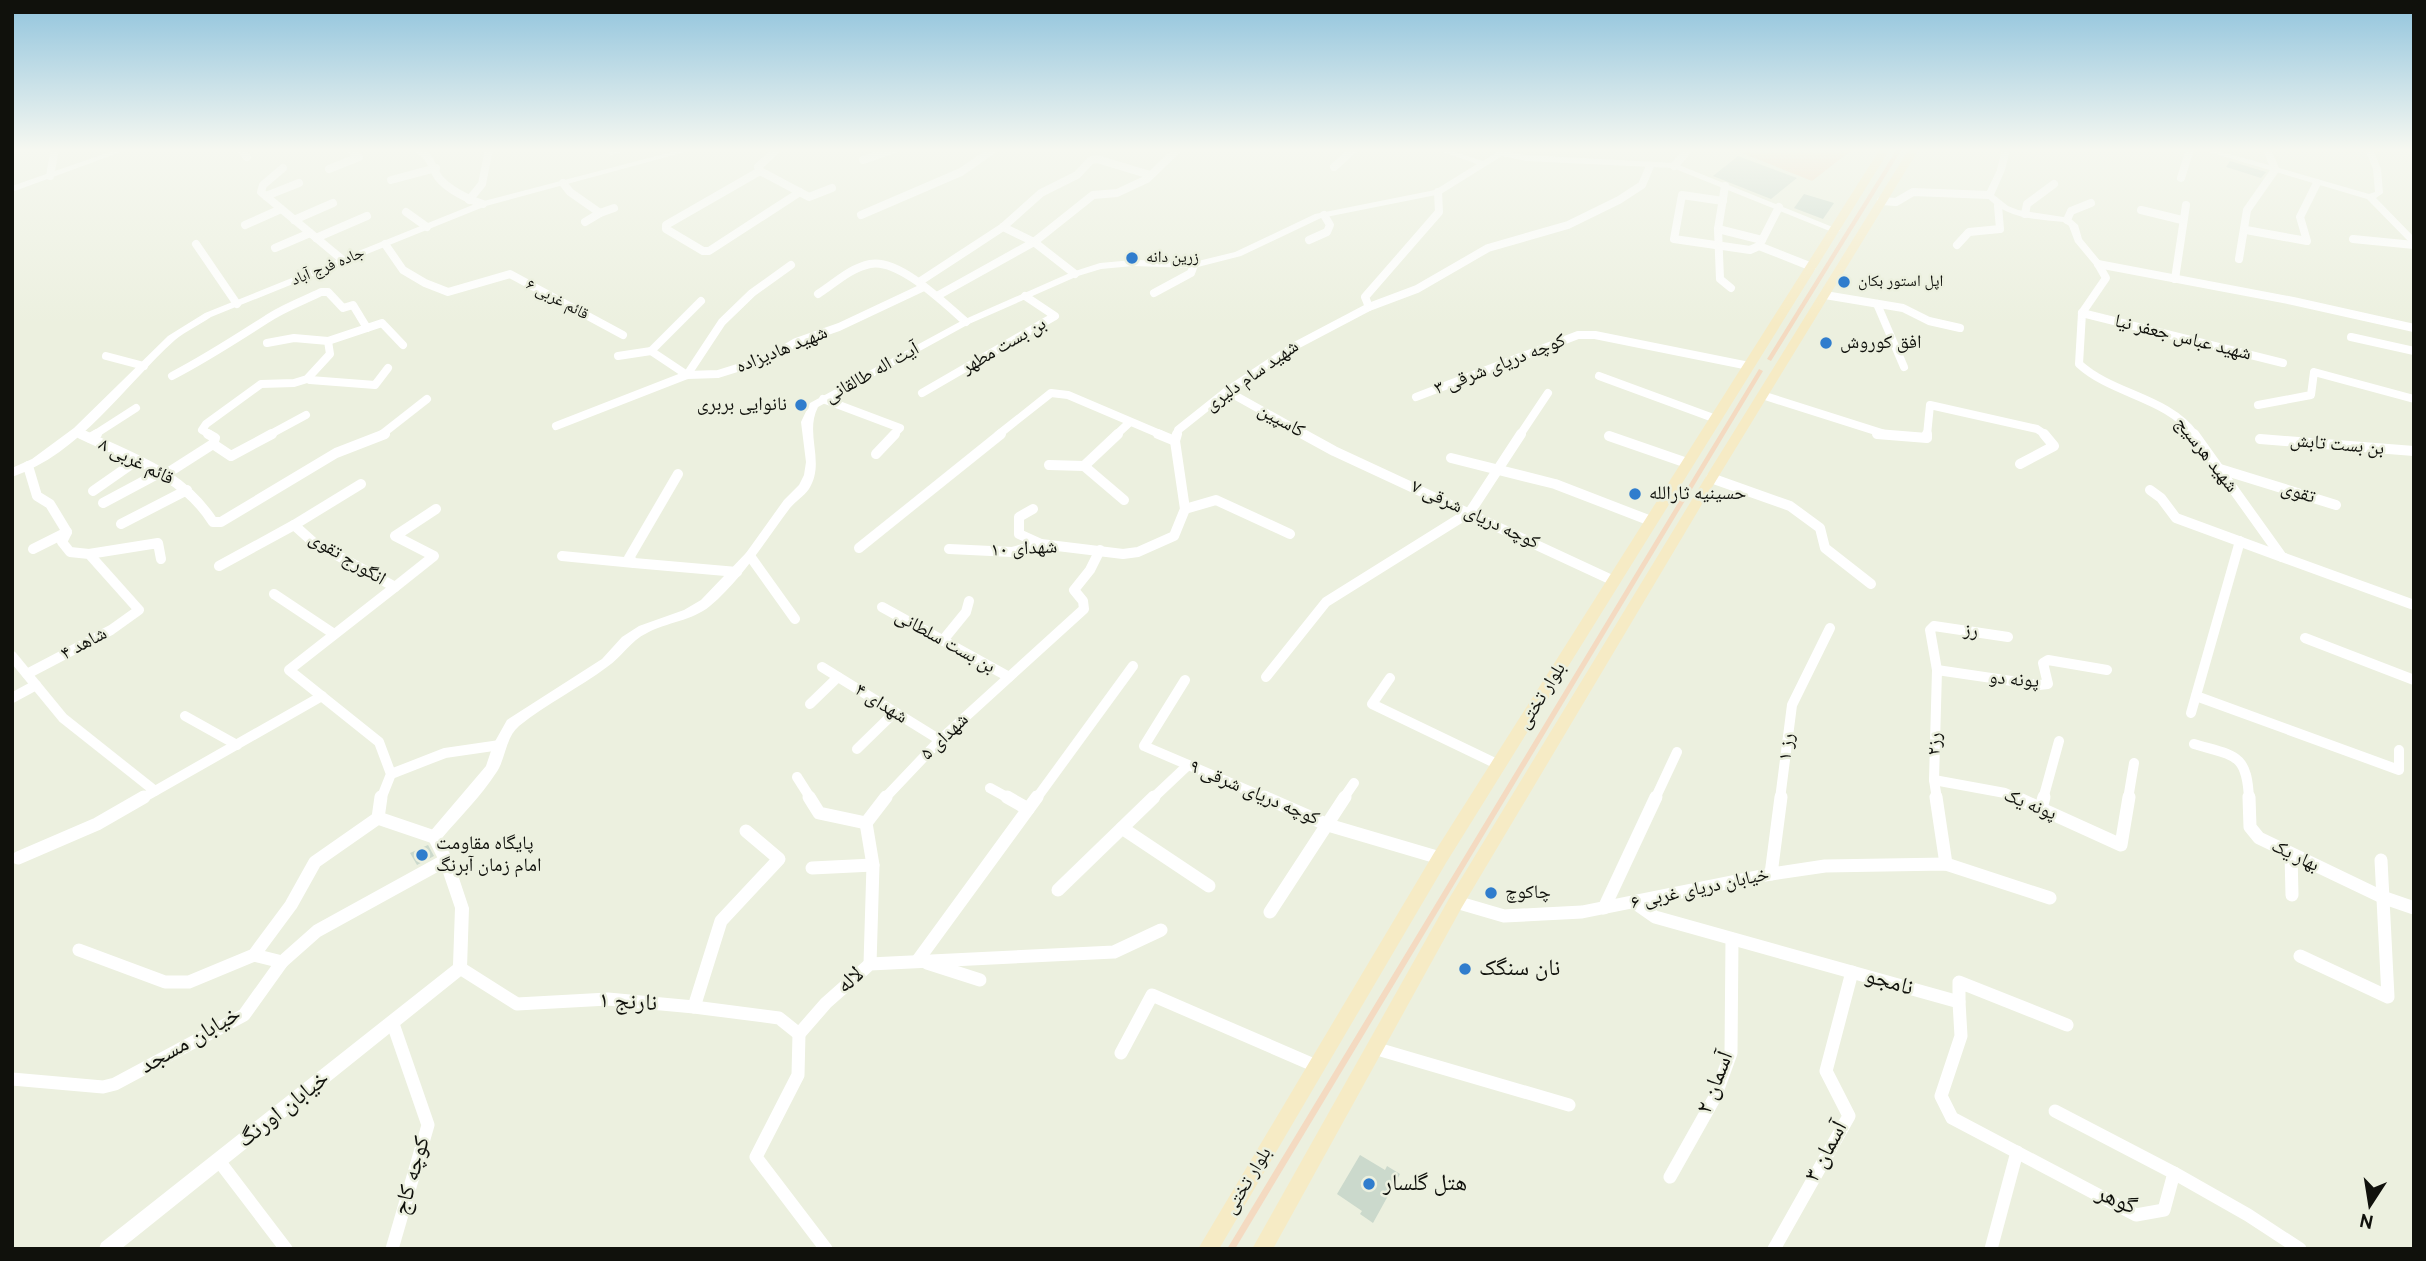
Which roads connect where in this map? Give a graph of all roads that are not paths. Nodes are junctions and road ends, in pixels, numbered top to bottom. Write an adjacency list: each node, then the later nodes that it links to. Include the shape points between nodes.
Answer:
1 (1779, 207): 49 (street)
2 (322, 208): 35 (street)
3 (474, 208): 40 (street, جاده فرج آباد)
4 (593, 208): 30 (street)
5 (614, 208): 30 (street)
6 (698, 208): 7 (street, via 666,229 709,251)
7 (776, 208)
8 (878, 208): 32 (street)
9 (1024, 208): 41 (street, شهید هادیزاده)
10 (1077, 208): 48 (street)
11 (1359, 208): 33 (street, آیت اله طالقانی)
12 (1438, 208): 74 (street, via 1435,218 1365,297)
13 (1603, 208): 74 (street, شهید سام دلیری, via 1568,225 1488,248 1417,289)
14 (1680, 208): 54 (street, via 1674,239)
15 (1722, 208): 42 (street)
16 (1781, 208): 43 (street)
17 (1849, 208): 43 (main road, بلوار تختی)
18 (1877, 208): 68 (main road, بلوار تختی)
19 (1998, 208): 53 (street, via 2000,229 1969,232)
20 (2004, 208): 31 (street)
21 (2026, 208): 31 (street)
22 (2079, 208): 36 (street)
23 (2185, 208): 37 (street)
24 (2249, 208): 44 (street)
25 (2305, 208): 44 (street, via 2300,217 2307,240)
26 (2380, 208): 50 (street)
27 (281, 209): 35 (street); 39 (street)
28 (2141, 210): 37 (street)
29 (406, 212): 40 (street)
30 (600, 213): 38 (street)
31 (2025, 214): 36 (street)
32 (861, 215)
33 (1324, 215): 47 (street, via 1330,225 1327,232); 60 (street, آیت اله طالقانی, via 1257,246)
34 (367, 216): 45 (street)
35 (294, 220): 45 (street)
36 (2067, 220): 58 (street)
37 (2182, 220): 63 (street)
38 (585, 222)
39 (245, 225)
40 (427, 227): 52 (street, جاده فرج آباد)
41 (1003, 227): 48 (street); 64 (street, شهید هادیزاده)
42 (1718, 229): 49 (street); 54 (street)
43 (1835, 230): 61 (main road, بلوار تختی)
44 (2246, 230): 56 (street)
45 (313, 235): 55 (street); 57 (street)
46 (2353, 239): 50 (street)
47 (1309, 240)
48 (1034, 242): 62 (street); 69 (street)
49 (1760, 243): 54 (street, via 1750,250); 61 (street)
50 (2414, 243)
51 (196, 244): 72 (street)
52 (386, 244): 57 (street, جاده فرج آباد); 80 (street, قائم غربی ۶, via 405,273 444,291 510,274)
53 (1957, 245)
54 (1718, 246): 65 (street, via 1720,279)
55 (275, 248)
56 (2239, 259)
57 (344, 261): 72 (street, جاده فرج آباد)
58 (2098, 264): 63 (street); 75 (street, via 2106,278)
59 (791, 265): 95 (street, via 722,322)
60 (1195, 265): 62 (street, آیت اله طالقانی, via 1133,263); 66 (street, via 1191,272)
61 (1812, 267): 89 (main road, بلوار تختی)
62 (1075, 274): 70 (street, آیت اله طالقانی)
63 (2175, 278): 79 (street)
64 (921, 285): 67 (street, via 874,263); 69 (street); 95 (street, شهید هادیزاده, via 769,358 719,374)
65 (1731, 288)
66 (1154, 293)
67 (818, 294)
68 (1825, 295): 73 (street); 94 (main road, بلوار تختی)
69 (937, 296): 76 (street)
70 (1026, 296): 76 (street, آیت اله طالقانی); 100 (street, بن بست مطهر, via 1055,316)
71 (701, 301): 85 (street)
72 (237, 303): 91 (street, جاده فرج آباد, via 174,336)
73 (1877, 304): 78 (street); 92 (street)
74 (1369, 307): 99 (street, شهید سام دلیری, via 1293,347)
75 (2082, 313): 90 (street, شهید عباس جعفر نیا); 130 (street, شهید هرسیج, via 2079,364 2175,414)
76 (967, 322): 104 (street, آیت اله طالقانی)
77 (367, 328): 82 (street); 84 (street, via 382,323); 96 (street, via 353,305 343,307 328,292 321,292)
78 (1960, 328)
79 (2414, 328)
80 (623, 335)
81 (2351, 337): 86 (street)
82 (328, 341): 83 (street, via 294,338); 98 (street, via 330,354)
83 (267, 344)
84 (403, 345)
85 (651, 351): 88 (street); 95 (street)
86 (2414, 351)
87 (106, 356): 91 (street)
88 (618, 356)
89 (1751, 363): 94 (main road); 103 (street, کوچه دریای شرقی ۳, via 1578,335); 110 (main road, بلوار تختی)
90 (2283, 363)
91 (144, 366): 113 (street, جاده فرج آباد)
92 (1904, 367)
93 (388, 368): 98 (street, via 368,386)
94 (1778, 369): 102 (main road, بلوار تختی)
95 (687, 375): 112 (street, شهید هادیزاده)
96 (172, 376)
97 (1599, 376): 110 (street)
98 (310, 380): 118 (street, via 261,384 206,424 202,430 215,438)
99 (1227, 391): 117 (street, شهید سام دلیری, via 1178,430); 119 (street, کاسپين)
100 (922, 393)
101 (1548, 393): 129 (street)
102 (1762, 395): 125 (street, via 1881,435 1927,438 1930,405 2037,429 2054,446); 134 (main road, بلوار تختی)
103 (1416, 397)
104 (823, 398): 121 (street, via 900,428); 159 (street, آیت اله طالقانی, via 809,412 805,431 811,472)
105 (427, 399): 136 (street, قائم غربی ۸, via 385,433 336,453 221,523 213,522)
106 (2414, 399): 107 (street, via 2315,372 2311,395)
107 (2258, 405)
108 (136, 408): 115 (street)
109 (306, 415): 118 (street, via 231,456)
110 (1716, 419): 124 (main road, بلوار تختی)
111 (1130, 422): 117 (street); 128 (street); 153 (street, via 1068,395 1051,393)
112 (556, 426)
113 (77, 432): 115 (street, قائم غربی ۸); 127 (street, جاده فرج آباد)
114 (1609, 436): 124 (street)
115 (90, 438): 123 (street, قائم غربی ۸)
116 (2260, 439): 120 (street, بن بست تابش)
117 (1175, 441): 144 (street)
118 (213, 444): 132 (street)
119 (1334, 451): 145 (street, کوچه دریای شرقی ۷)
120 (2414, 451)
121 (876, 454)
122 (1451, 458): 129 (street)
123 (136, 461): 132 (street, قائم غربی ۸); 138 (street)
124 (1687, 463): 146 (main road, بلوار تختی)
125 (2020, 464)
126 (1049, 465): 128 (street)
127 (28, 466): 131 (street, جاده فرج آباد); 149 (street, via 37,496 50,504)
128 (1084, 466): 139 (street)
129 (1498, 469): 145 (street); 146 (street, via 1555,484)
130 (2220, 469): 141 (street, تقوی); 160 (street, شهید هرسیج)
131 (12, 473)
132 (163, 473): 136 (street, قائم غربی ۸); 140 (street)
133 (678, 474): 162 (street, via 629,558)
134 (1711, 478): 166 (street, via 1790,506 1820,528 1825,548); 238 (main road, بلوار تختی)
135 (361, 484): 148 (street)
136 (187, 490): 147 (street)
137 (2150, 490): 151 (street, via 2176,518)
138 (93, 491)
139 (1124, 499)
140 (103, 503)
141 (2336, 505)
142 (436, 509): 167 (street, via 395,536 434,556)
143 (1033, 509): 152 (street, via 1019,517 1019,534)
144 (1185, 509): 150 (street, via 1216,500); 156 (street, via 1174,536 1131,553)
145 (1470, 512): 165 (street, کوچه دریای شرقی ۷); 187 (street, via 1326,602)
146 (1651, 521): 165 (main road, بلوار تختی)
147 (121, 524)
148 (295, 525): 163 (street, انگورج تقوی); 167 (street, انگورج تقوی, via 313,542)
149 (67, 532): 154 (street); 157 (street, via 62,542 69,552)
150 (1290, 534)
151 (2240, 541): 160 (street); 193 (street)
152 (1041, 544): 155 (street, شهدای ۱۰, via 1012,552); 156 (street, شهدای ۱۰)
153 (859, 548)
154 (33, 549)
155 (949, 549)
156 (1100, 550): 186 (street, شهدای ۵, via 1074,590 1084,608)
157 (89, 554): 161 (street, via 158,543); 184 (street, شاهد ۴, via 139,610)
158 (562, 556): 162 (street)
159 (750, 556): 164 (street, آیت اله طالقانی); 172 (street)
160 (2282, 557): 170 (street)
161 (161, 559)
162 (634, 563): 164 (street)
163 (219, 566)
164 (737, 572): 203 (street, آیت اله طالقانی, via 705,603 626,640 606,663 512,724)
165 (1614, 581): 209 (main road, بلوار تختی)
166 (1871, 584)
167 (395, 587): 175 (street, انگورج تقوی)
168 (274, 594): 175 (street)
169 (969, 601): 178 (street, via 966,612)
170 (2414, 605)
171 (882, 607): 178 (street, بن بست سلطانی)
172 (795, 619)
173 (1934, 626): 176 (street, رز); 182 (street, رز۲, via 1930,631)
174 (1830, 628): 232 (street, رز ۱, via 1792,705)
175 (334, 634): 192 (street, انگورج تقوی, via 289,670)
176 (2008, 637)
177 (2305, 638): 190 (street)
178 (944, 639): 186 (street, بن بست سلطانی)
179 (12, 656): 184 (street)
180 (1133, 666): 217 (street)
181 (822, 667): 185 (street, شهدای ۴)
182 (1937, 670): 183 (street, پونه دو, via 2039,685 2048,684 2043,663 2048,660); 212 (street, رز۲)
183 (2107, 670)
184 (27, 674): 191 (street)
185 (838, 677): 195 (street); 196 (street, شهدای ۴)
186 (1009, 677): 199 (street, شهدای ۵)
187 (1266, 677)
188 (1390, 678): 209 (street, via 1372,704)
189 (1185, 680): 208 (street, کوچه دریای شرقی ۹, via 1144,746)
190 (2414, 680)
191 (36, 685): 194 (street); 215 (street, via 63,718)
192 (322, 696): 202 (street); 210 (street, via 379,741)
193 (2196, 696): 197 (street); 205 (street, via 2399,770)
194 (12, 698)
195 (810, 704)
196 (895, 712): 199 (street, شهدای ۴); 204 (street)
197 (2191, 713)
198 (185, 716): 202 (street)
199 (940, 740): 219 (street, شهدای ۵)
200 (2059, 741): 216 (street)
201 (2194, 744): 224 (street, بهار یک, via 2241,762 2248,773 2250,827 2259,838)
202 (237, 745): 215 (street)
203 (500, 745): 210 (street, via 445,753); 223 (street, آیت اله طالقانی, via 492,769)
204 (857, 749)
205 (2399, 750)
206 (1677, 752): 240 (street)
207 (2134, 763): 216 (street, پونه یک, via 2121,845)
208 (1188, 765): 220 (street, کوچه دریای شرقی ۹); 221 (street)
209 (1499, 765): 226 (main road, بلوار تختی)
210 (391, 774): 218 (street, via 381,796)
211 (797, 777): 219 (street, via 819,813)
212 (1934, 780): 216 (street, پونه یک, via 2005,793); 229 (street, رز۲)
213 (1354, 783): 220 (street)
214 (990, 789): 217 (street)
215 (155, 791): 225 (street, via 97,824)
216 (2041, 808)
217 (1028, 809): 248 (street)
218 (379, 818): 223 (street); 246 (street, via 315,862 291,905)
219 (866, 823): 230 (street)
220 (1328, 825): 226 (street, کوچه دریای شرقی ۹); 242 (street)
221 (1122, 828): 233 (street); 234 (street)
222 (746, 831): 255 (street, via 779,859 722,922)
223 (435, 837): 227 (street)
224 (2291, 854): 235 (street); 236 (street, بهار یک)
225 (18, 858)
226 (1440, 858): 261 (main road, بلوار تختی)
227 (446, 860): 249 (street, خیابان مسجد, via 317,931); 251 (street, via 462,908)
228 (2381, 860): 236 (street)
229 (1946, 864): 232 (street, خیابان دریای غربی ۶, via 1825,866); 237 (street, خیابان دریای غربی ۶)
230 (873, 865): 231 (street); 250 (street)
231 (813, 869)
232 (1771, 874): 239 (street, خیابان دریای غربی ۶)
233 (1209, 886)
234 (1058, 890)
235 (2292, 895)
236 (2382, 897): 241 (street, بهار یک); 247 (street, via 2388,997)
237 (2050, 898)
238 (1456, 902): 240 (street, خیابان دریای غربی ۶, via 1504,916); 259 (main road, بلوار تختی)
239 (1636, 903): 240 (street, خیابان دریای غربی ۶); 244 (street, نامجو, via 1656,917)
240 (1604, 908)
241 (2414, 908)
242 (1270, 912)
243 (1161, 930): 248 (street, لاله, via 1114,952)
244 (1732, 939): 252 (street, نامجو); 268 (street, آسمان ۲, via 1731,1053 1715,1097)
245 (79, 950): 246 (street, via 165,982 189,982)
246 (254, 955): 249 (street)
247 (2300, 956)
248 (918, 960): 250 (street, لاله); 253 (street)
249 (282, 962): 262 (street, خیابان مسجد, via 244,1015 115,1084 103,1087)
250 (870, 964): 258 (street, لاله)
251 (460, 968): 255 (street, نارنج ۱, via 517,1004 608,999); 256 (street, خیابان اورنگ)
252 (1852, 972): 254 (street, نامجو); 275 (street, آسمان ۳, via 1826,1071 1849,1116)
253 (980, 980)
254 (1959, 1002): 257 (street, via 1958,982); 265 (street, via 1961,1036 1941,1096 1952,1118)
255 (694, 1007): 258 (street, نارنج ۱, via 779,1018)
256 (393, 1024): 266 (street, خیابان اورنگ); 271 (street, کوچه کاج, via 428,1125)
257 (2067, 1025)
258 (799, 1034): 272 (street, via 798,1075 757,1157)
259 (1374, 1048): 263 (street); 274 (main road, بلوار تختی)
260 (1121, 1053): 261 (street, via 1152,995)
261 (1316, 1066): 273 (main road, بلوار تختی)
262 (12, 1079)
263 (1569, 1105)
264 (2055, 1111): 267 (street)
265 (2017, 1152): 267 (street, گوهر, via 2136,1215 2164,1210); 276 (street)
266 (219, 1161): 269 (street, خیابان اورنگ); 270 (street)
267 (2174, 1173): 277 (street)
268 (1670, 1177)
269 (117, 1246)
270 (286, 1249)
271 (392, 1249)
272 (826, 1249)
273 (1208, 1249)
274 (1262, 1249)
275 (1774, 1249)
276 (1991, 1249)
277 (2300, 1249)

